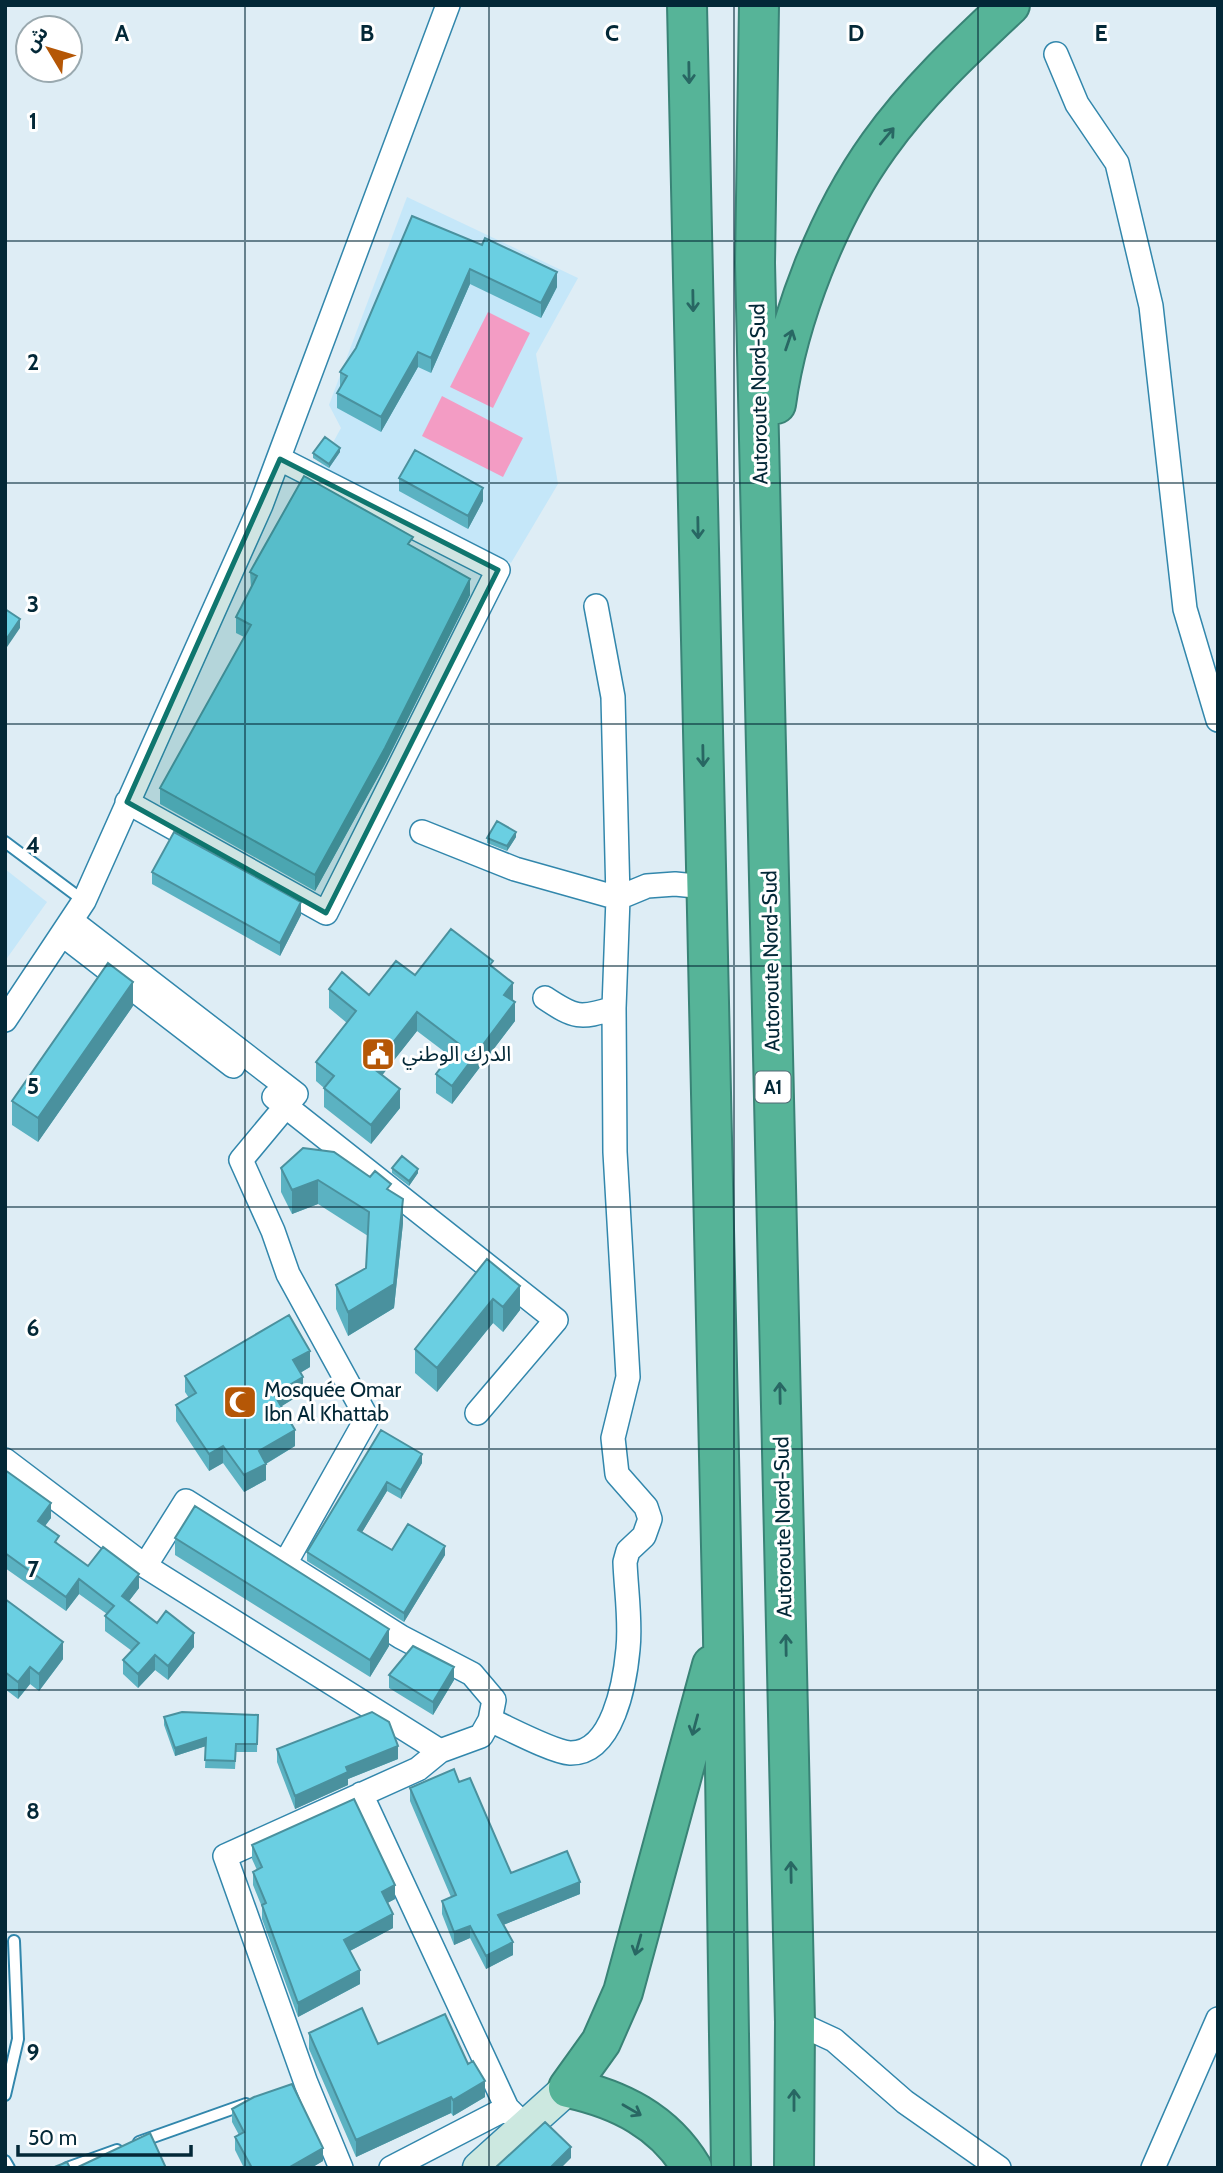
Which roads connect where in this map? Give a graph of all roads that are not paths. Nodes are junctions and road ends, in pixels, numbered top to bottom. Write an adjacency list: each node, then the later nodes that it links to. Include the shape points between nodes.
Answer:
1 (447, 5): 6 (street)
2 (687, 5): 13 (highway, one-way to 13)
3 (759, 5): 7 (highway, Autoroute Nord-Sud / A1, via 755,263)
4 (1010, 5): 7 (highway, one-way to 4, via 782,358 835,220 879,145 930,85)
5 (1056, 54): 9 (street, via 1077,104 1117,163 1151,306 1185,609)
6 (280, 459): 10 (street); 10 (street, via 498,570 326,913)
7 (761, 503): 31 (highway, Autoroute Nord-Sud / A1, one-way to 7)
8 (596, 606): 14 (street, via 613,697)
9 (1218, 720)
10 (127, 802): 15 (street)
11 (422, 832): 14 (street, via 515,869)
12 (5, 842): 15 (lane)
13 (706, 887): 14 (street, via 647,886); 25 (highway)
14 (618, 898): 18 (street)
15 (84, 901): 16 (street)
16 (68, 929): 19 (street); 20 (street, via 296,1094)
17 (545, 998): 18 (street, via 584,1018)
18 (614, 1008): 26 (street, via 615,1152 628,1377 613,1438 617,1474 646,1507 650,1525 628,1551 625,1562 628,1648 612,1724 599,1740 586,1752 567,1753)
19 (5, 1020)
20 (284, 1105): 21 (street, via 556,1320); 23 (street, via 241,1160 288,1274 367,1418)
21 (477, 1413)
22 (5, 1460): 24 (street)
23 (286, 1562): 24 (street, via 186,1502); 26 (street, via 401,1637 472,1674 494,1700)
24 (145, 1566): 27 (street)
25 (723, 1637): 32 (highway, one-way to 32, via 709,1670 623,1992 601,2042); 43 (highway)
26 (490, 1720): 27 (street, via 481,1736)
27 (440, 1751): 28 (street, via 418,1769)
28 (361, 1794): 35 (street); 39 (street, via 225,1856 299,2085)
29 (14, 1941): 33 (lane, via 18,2039)
30 (1218, 2019): 46 (street)
31 (794, 2022): 44 (highway, Autoroute Nord-Sud / A1, one-way to 31); 45 (street, via 834,2040 905,2102)
32 (568, 2088): 35 (main road); 42 (highway, one-way to 42, via 632,2108 659,2129)
33 (5, 2095)
34 (256, 2101): 38 (lane)
35 (516, 2118): 40 (street); 41 (main road)
36 (5, 2161): 37 (lane)
37 (9, 2168)
38 (67, 2168)
39 (341, 2168)
40 (391, 2168)
41 (479, 2168)
42 (692, 2168)
43 (731, 2168)
44 (794, 2168)
45 (999, 2168)
46 (1153, 2168)

